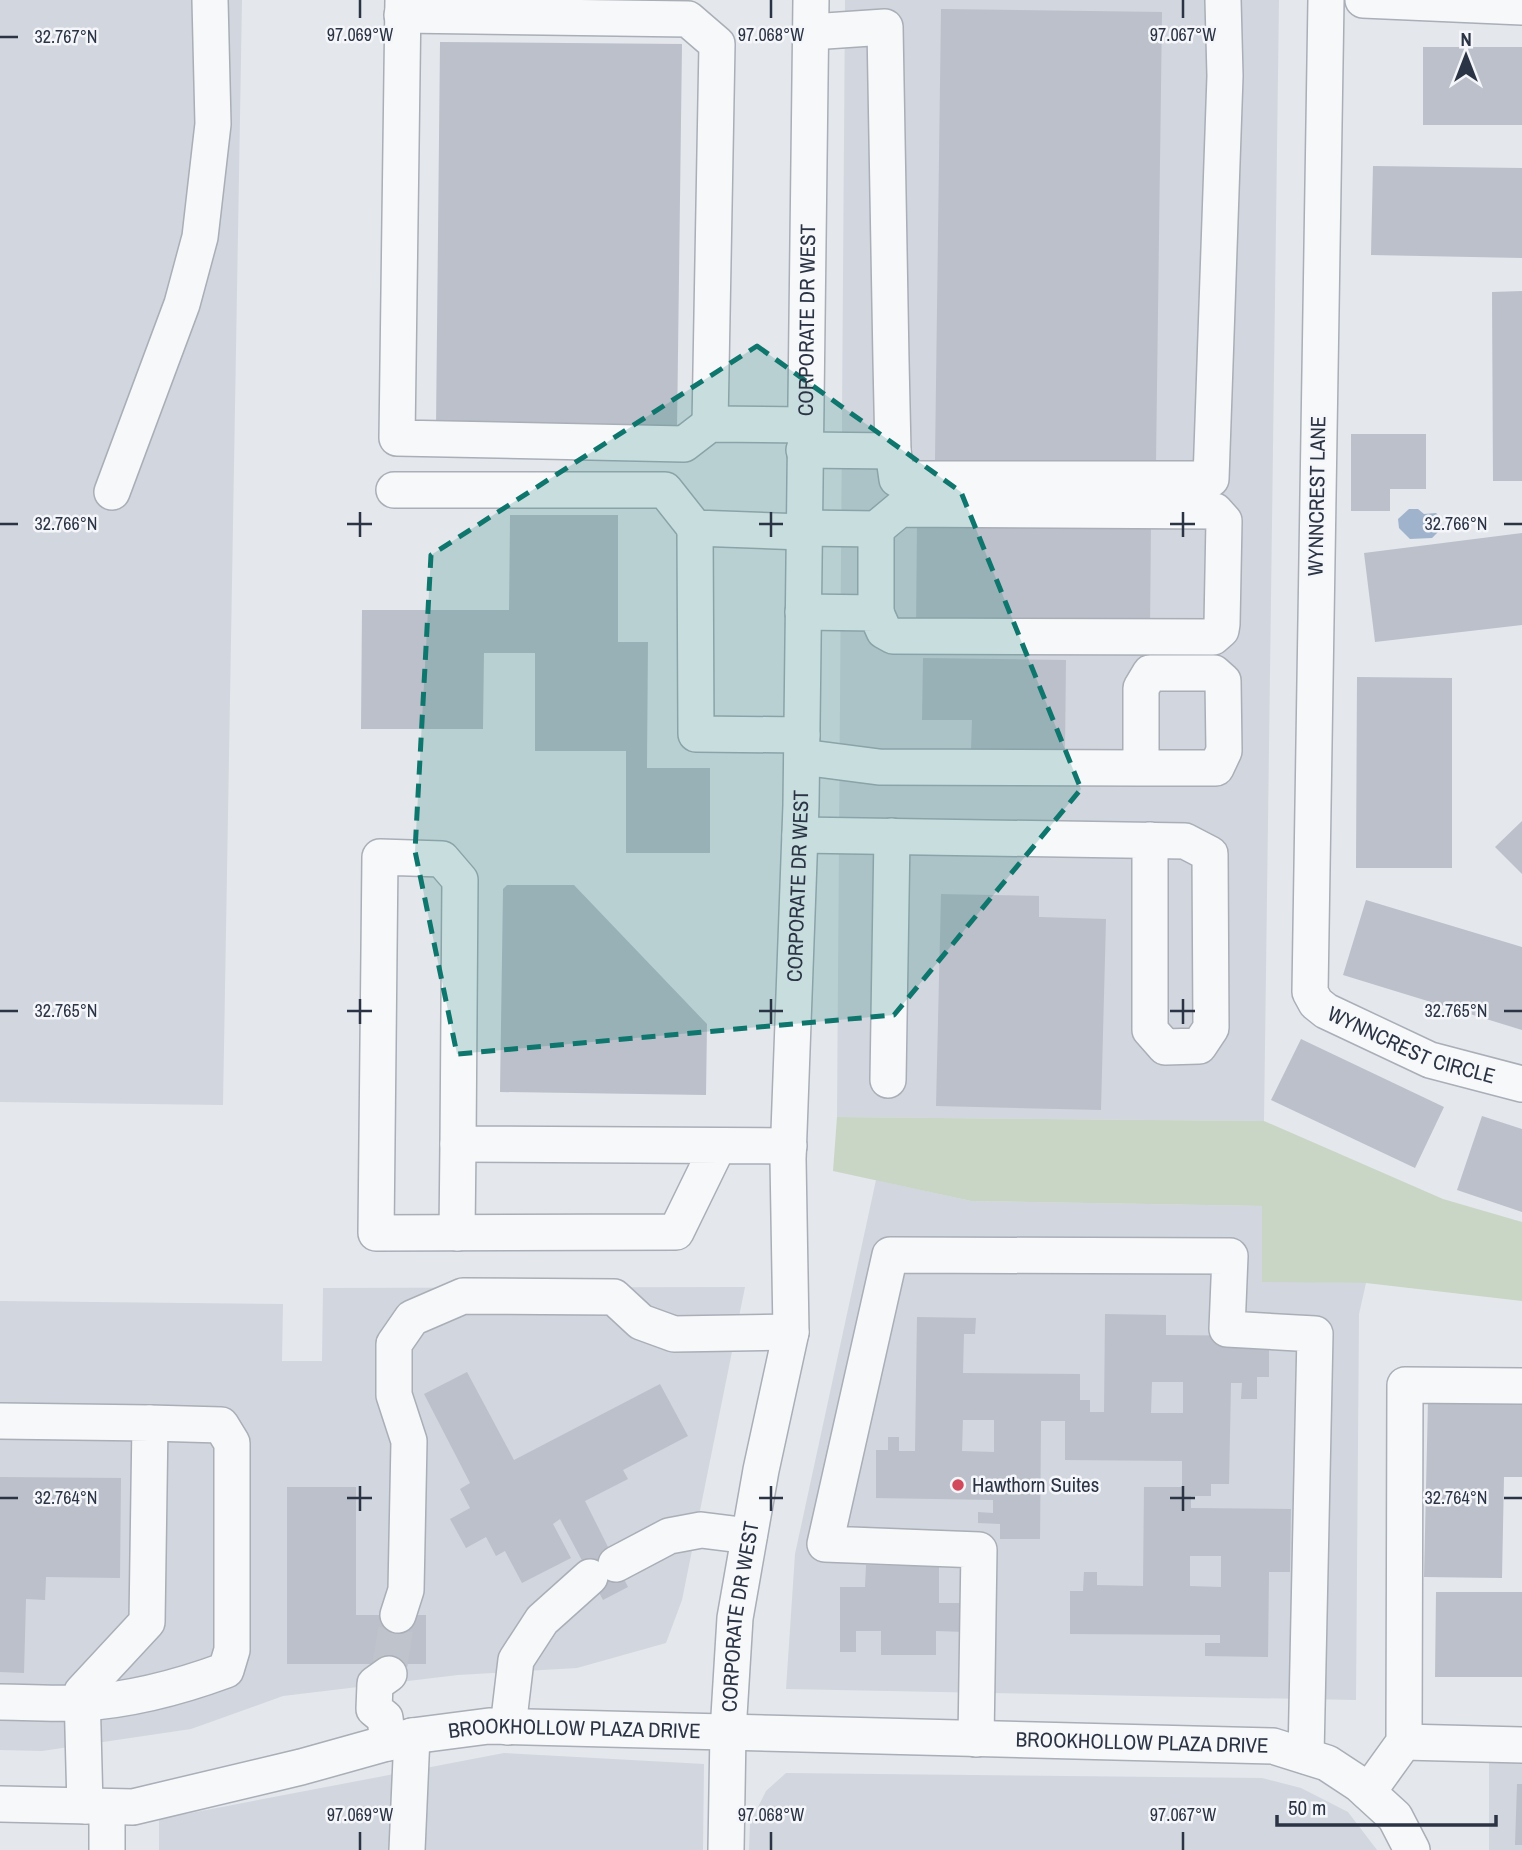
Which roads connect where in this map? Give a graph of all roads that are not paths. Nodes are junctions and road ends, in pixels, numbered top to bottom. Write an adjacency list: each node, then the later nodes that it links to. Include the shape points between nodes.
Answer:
1 (211, 0): 12 (street, via 213,124 200,236 182,304)
2 (1223, 0): 10 (street, via 1225,76 1211,478 897,478)
3 (1326, 0): 23 (street, WYNNCREST LANE)
4 (1363, 0): 5 (street)
5 (1522, 7)
6 (403, 8): 8 (street, via 688,19 717,44); 8 (street, via 397,438 684,444)
7 (811, 16): 9 (street, CORPORATE DR WEST); 10 (street, via 885,27)
8 (710, 425): 9 (street)
9 (804, 438): 10 (street); 15 (street, CORPORATE DR WEST)
10 (893, 451)
11 (394, 490): 13 (street, via 665,490)
12 (111, 492)
13 (695, 528): 15 (street); 18 (street, via 696,734)
14 (876, 529): 15 (street); 17 (street); 17 (street, via 900,509 1215,511 1224,521 1222,624 1213,637 893,636 884,631)
15 (803, 530): 16 (street, CORPORATE DR WEST)
16 (803, 612): 17 (street); 18 (street, CORPORATE DR WEST)
17 (876, 613)
18 (802, 746): 19 (street, via 879,767); 20 (street, CORPORATE DR WEST)
19 (1141, 768)
20 (800, 835): 21 (street); 28 (street, CORPORATE DR WEST)
21 (892, 836): 22 (street); 24 (street)
22 (1150, 840): 22 (street, via 1185,841 1210,854 1211,1028 1199,1046 1165,1047 1150,1030)
23 (1310, 992): 25 (street, WYNNCREST CIRCLE, via 1326,1011 1430,1060)
24 (888, 1080)
25 (1522, 1084)
26 (458, 1144): 27 (street); 29 (street); 29 (street, via 460,880 442,859 380,857 376,1233)
27 (718, 1146): 28 (street); 29 (street, via 676,1232)
28 (789, 1146): 30 (street, CORPORATE DR WEST)
29 (457, 1233)
30 (791, 1332): 34 (street, CORPORATE DR WEST); 35 (street, via 674,1334 642,1322 614,1297 463,1296 412,1318 394,1344 394,1395 409,1441 406,1590)
31 (1522, 1386): 43 (street, via 1405,1385)
32 (0, 1421): 33 (street)
33 (150, 1423): 38 (street, via 147,1622 82,1692); 38 (street, via 221,1425 232,1443 233,1650 226,1670 192,1682)
34 (749, 1536): 39 (street, via 701,1530 669,1536 603,1570 542,1620 516,1660); 41 (street, CORPORATE DR WEST, via 735,1618)
35 (398, 1615)
36 (389, 1669): 40 (street, via 396,1682)
37 (0, 1702): 38 (street)
38 (82, 1703): 48 (street)
39 (508, 1727): 40 (street, BROOKHOLLOW PLAZA DRIVE); 41 (street, BROOKHOLLOW PLAZA DRIVE)
40 (395, 1732): 48 (street, BROOKHOLLOW PLAZA DRIVE, via 301,1767 132,1807); 50 (street)
41 (728, 1732): 42 (street, BROOKHOLLOW PLAZA DRIVE); 51 (street, CORPORATE DR WEST)
42 (976, 1739): 45 (street, BROOKHOLLOW PLAZA DRIVE, via 1273,1746); 45 (street, via 979,1550 825,1544 890,1255 1230,1256 1227,1329 1315,1334)
43 (1404, 1742): 44 (street); 46 (street)
44 (1522, 1745)
45 (1306, 1756): 46 (street, BROOKHOLLOW PLAZA DRIVE, via 1327,1763)
46 (1368, 1792): 52 (street, BROOKHOLLOW PLAZA DRIVE, via 1395,1817)
47 (0, 1804): 48 (street, BROOKHOLLOW PLAZA DRIVE)
48 (96, 1806): 49 (street)
49 (107, 1850)
50 (407, 1850)
51 (726, 1850)
52 (1412, 1850)

